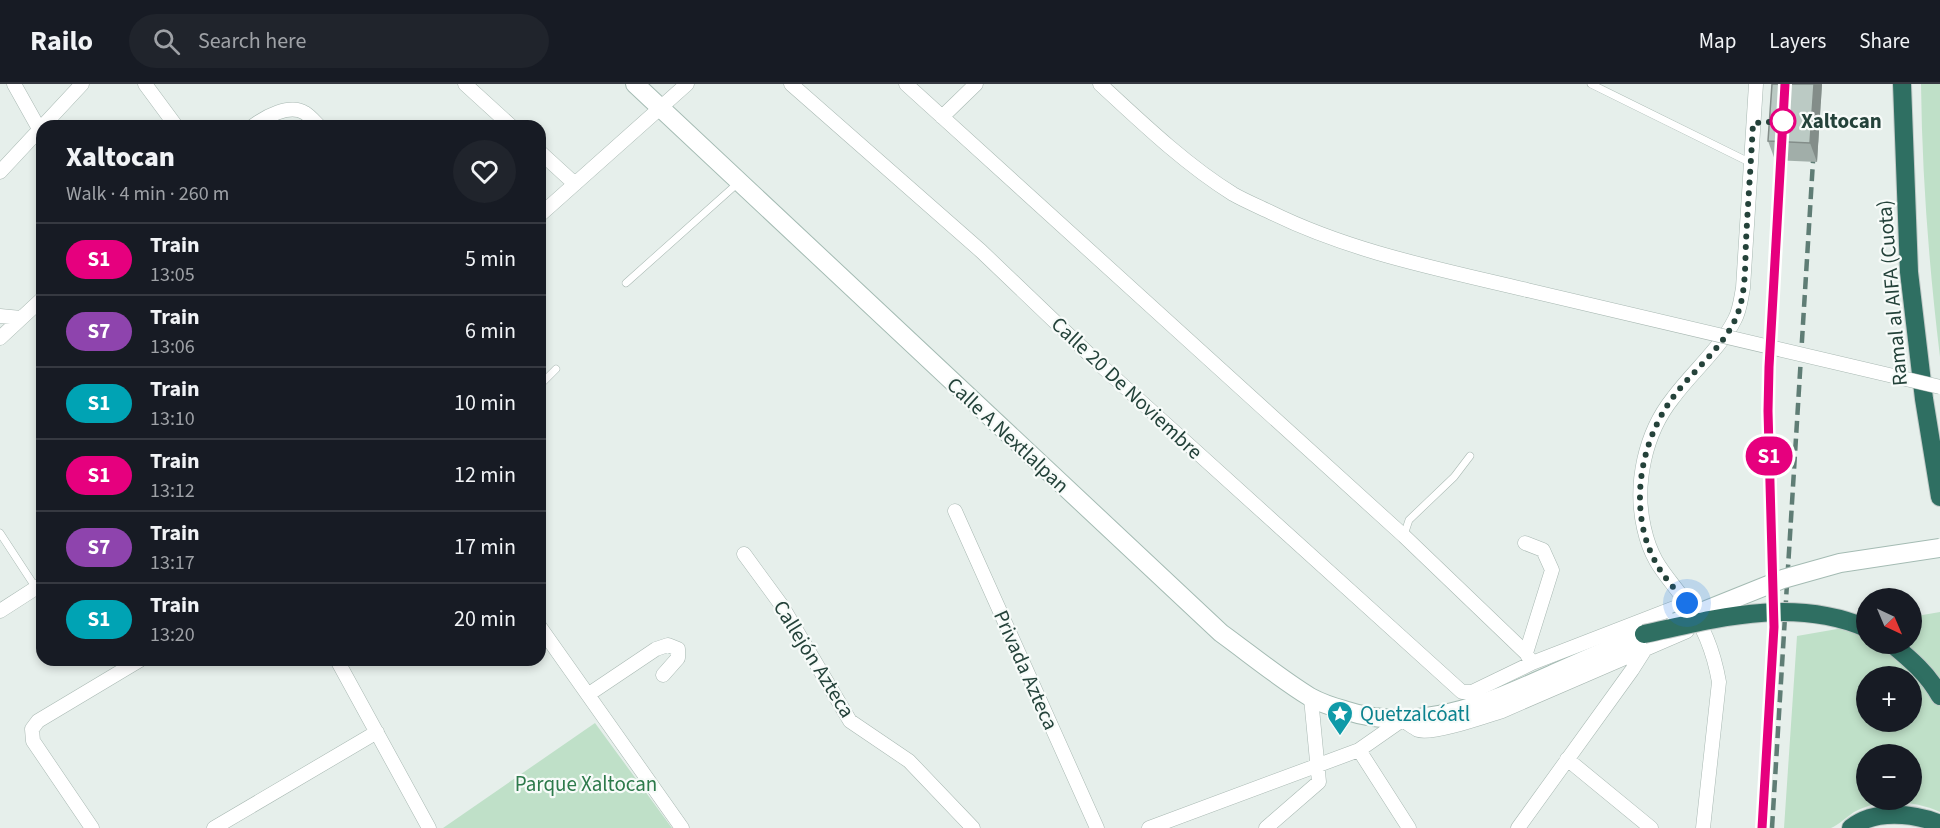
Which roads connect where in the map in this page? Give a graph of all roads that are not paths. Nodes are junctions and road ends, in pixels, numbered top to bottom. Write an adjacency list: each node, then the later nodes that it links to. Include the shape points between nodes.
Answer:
1 (14, 84): 21 (street)
2 (82, 84): 16 (street)
3 (145, 84): 17 (street)
4 (465, 84): 20 (street)
5 (635, 84): 14 (main road, Calle A Nextlalpan)
6 (687, 84): 14 (street)
7 (791, 84): 54 (street, Calle 20 De Noviembre, via 981,251 1096,361 1462,692 1472,692)
8 (906, 84): 15 (street)
9 (976, 84): 15 (street)
10 (1100, 84): 36 (street, bridge, via 1187,160 1234,194 1344,244)
11 (1591, 84): 24 (lane)
12 (1756, 84): 24 (street)
13 (1902, 84): 38 (highway, Ramal al AIFA (Cuota), via 1909,272)
14 (661, 109): 26 (main road, Calle A Nextlalpan); 27 (street)
15 (942, 117): 41 (street)
16 (51, 120)
17 (172, 120)
18 (262, 120): 19 (street, via 290,108 304,112)
19 (313, 120)
20 (504, 120)
21 (36, 122)
22 (36, 136): 25 (street)
23 (546, 157): 27 (street)
24 (1751, 163): 47 (street, via 1743,288 1736,317 1655,426 1641,473 1643,526 1649,548 1656,564)
25 (0, 172)
26 (738, 183): 29 (lane); 60 (main road, Calle A Nextlalpan, via 1221,633)
27 (575, 184): 28 (street)
28 (546, 210)
29 (626, 283)
30 (36, 304): 32 (street)
31 (0, 316): 32 (street)
32 (21, 318): 33 (street)
33 (0, 338)
34 (556, 369): 35 (lane)
35 (546, 379)
36 (1940, 387)
37 (1470, 456): 41 (lane, via 1409,520)
38 (1940, 497)
39 (955, 511): 72 (street, Privada Azteca)
40 (0, 533): 45 (lane)
41 (1404, 536): 54 (street)
42 (1525, 543): 54 (street, via 1543,550 1552,570)
43 (1940, 548): 52 (main road, Calle A Nextlalpan, bridge, via 1840,563 1783,579)
44 (744, 554): 71 (street, Callejón Azteca, via 782,606 850,721 909,761)
45 (36, 582)
46 (36, 588): 48 (street)
47 (1687, 603): 50 (street); 54 (street)
48 (0, 611)
49 (1856, 624): 52 (highway, bridge, via 1834,616 1784,611 1706,621)
50 (1700, 625): 52 (street); 78 (street, via 1712,651 1719,682)
51 (546, 635): 59 (street)
52 (1645, 641): 61 (main road, Calle A Nextlalpan, via 1590,657 1466,710); 61 (street, via 1502,711 1420,731); 64 (street, via 1632,670)
53 (1903, 654): 58 (highway)
54 (1529, 658)
55 (130, 666): 67 (street, via 38,721 32,729 33,741)
56 (340, 666): 62 (street)
57 (663, 675): 59 (street, via 678,658 678,649 668,645)
58 (1937, 691)
59 (588, 694): 70 (street)
60 (1311, 698): 61 (main road, Calle A Nextlalpan, via 1358,715); 65 (street)
61 (1410, 719): 63 (street)
62 (377, 732): 68 (street); 69 (street)
63 (1359, 750): 65 (street); 75 (street)
64 (1566, 759): 76 (street); 77 (street)
65 (1318, 766): 73 (street); 74 (street, via 1319,782)
66 (1940, 824): 79 (highway, via 1912,815 1881,815)
67 (92, 828)
68 (214, 828)
69 (429, 828)
70 (682, 828)
71 (974, 828)
72 (1097, 828)
73 (1149, 828)
74 (1266, 828)
75 (1409, 828)
76 (1518, 828)
77 (1651, 828)
78 (1703, 828)
79 (1851, 828)

